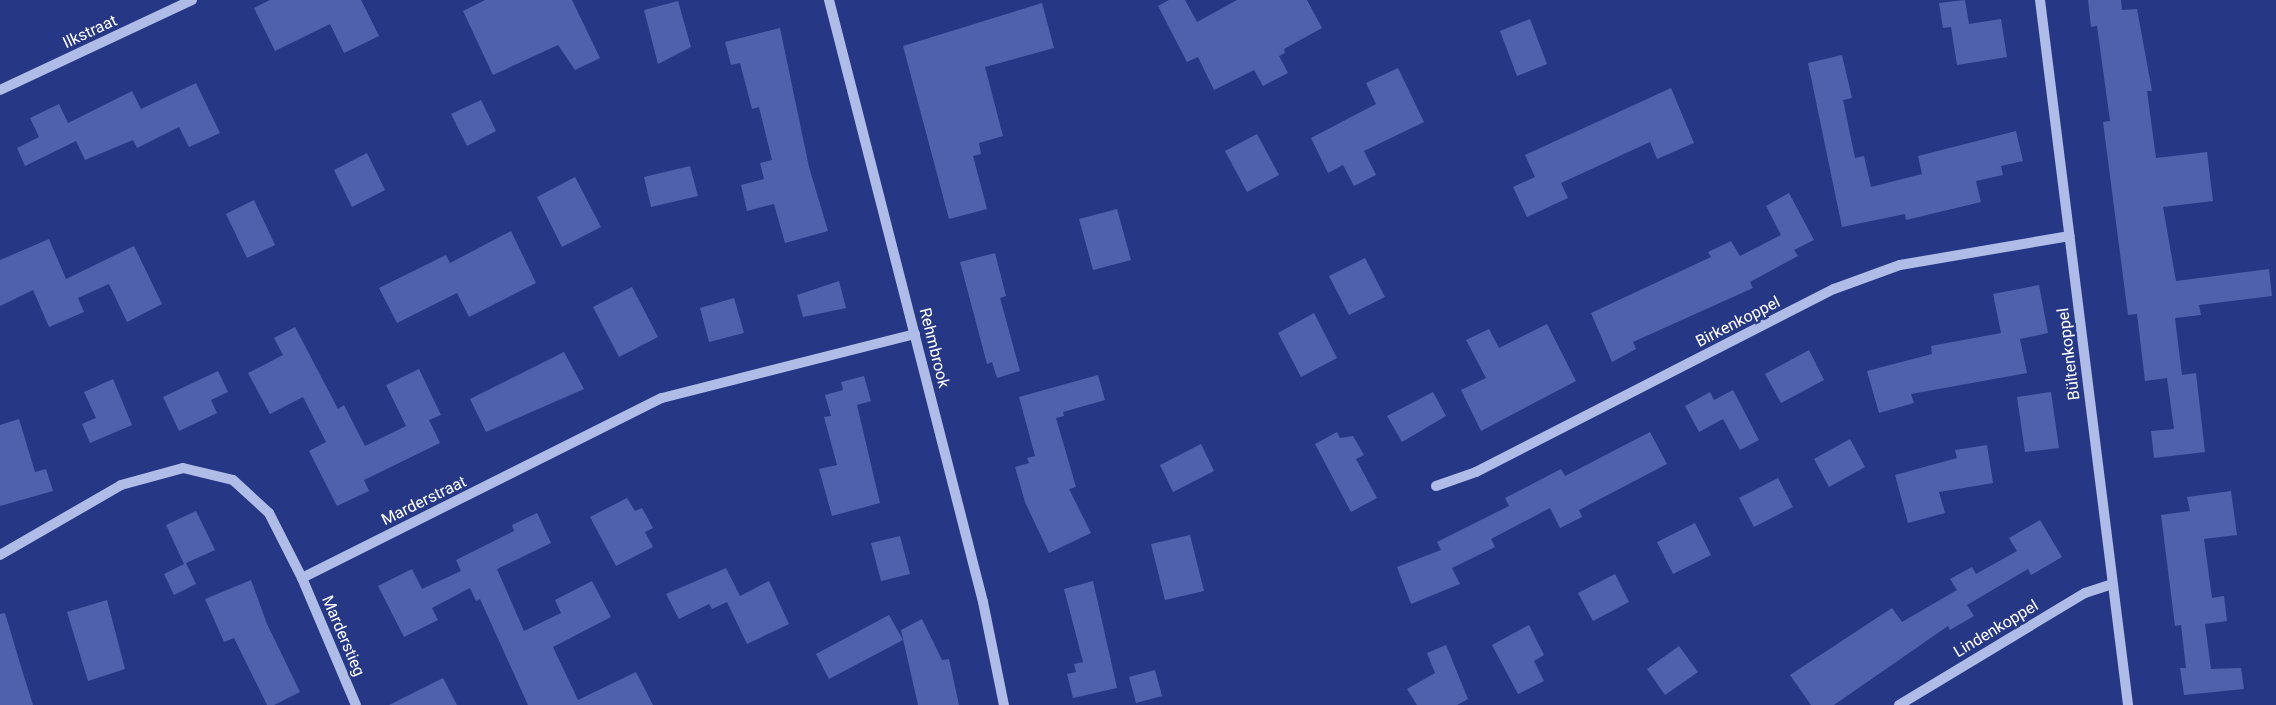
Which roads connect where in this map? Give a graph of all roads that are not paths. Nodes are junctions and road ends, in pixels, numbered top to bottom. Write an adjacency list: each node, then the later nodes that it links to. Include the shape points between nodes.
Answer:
1 (192, 0): 4 (street, Ilkstraat)
2 (829, 0): 6 (street, Rehmbrook)
3 (2040, 0): 5 (street, Bültenkoppel)
4 (0, 90)
5 (2070, 236): 7 (street, Birkenkoppel, via 1900,265 1834,290 1476,472); 10 (street, Bültenkoppel)
6 (915, 334): 9 (street, Marderstraat, via 662,398); 12 (street, Rehmbrook)
7 (1436, 486)
8 (0, 555): 9 (street, via 120,485 183,468 233,480 262,506)
9 (302, 578): 11 (street, Marderstieg)
10 (2112, 584): 13 (street, Lindenkoppel, via 2085,593); 14 (street, Bültenkoppel)
11 (356, 705)
12 (1004, 705)
13 (1899, 705)
14 (2128, 705)

